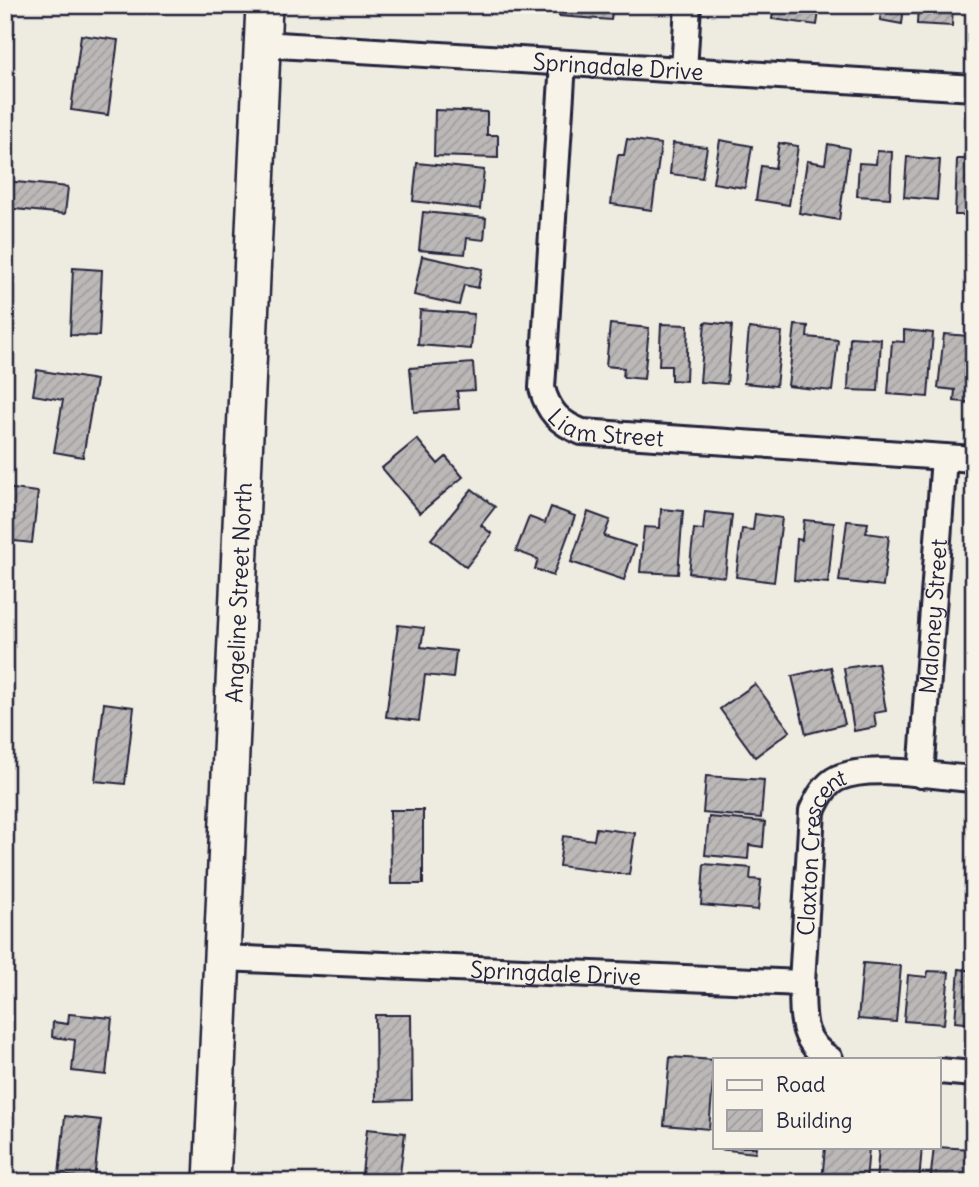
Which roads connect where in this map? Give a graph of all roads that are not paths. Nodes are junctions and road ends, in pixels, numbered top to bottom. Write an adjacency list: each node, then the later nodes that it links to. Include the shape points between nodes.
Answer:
1 (264, 5): 3 (main road, Angeline Street North)
2 (688, 5): 5 (street)
3 (262, 44): 4 (street, Springdale Drive); 11 (main road, Angeline Street North)
4 (563, 63): 5 (street, Springdale Drive); 7 (street, Liam Street, via 542,388 554,415 582,432)
5 (684, 70): 6 (street, Springdale Drive)
6 (974, 88)
7 (944, 457): 8 (street, Liam Street); 9 (street, Maloney Street)
8 (974, 459)
9 (921, 775): 10 (street, Claxton Crescent); 12 (street, Claxton Crescent, via 859,771 836,778 821,793 812,811)
10 (974, 779)
11 (222, 958): 12 (street, Springdale Drive); 16 (main road, Angeline Street North)
12 (802, 983): 13 (street, via 803,1025 814,1049)
13 (828, 1058)
14 (940, 1071): 15 (street)
15 (974, 1074)
16 (212, 1182)

